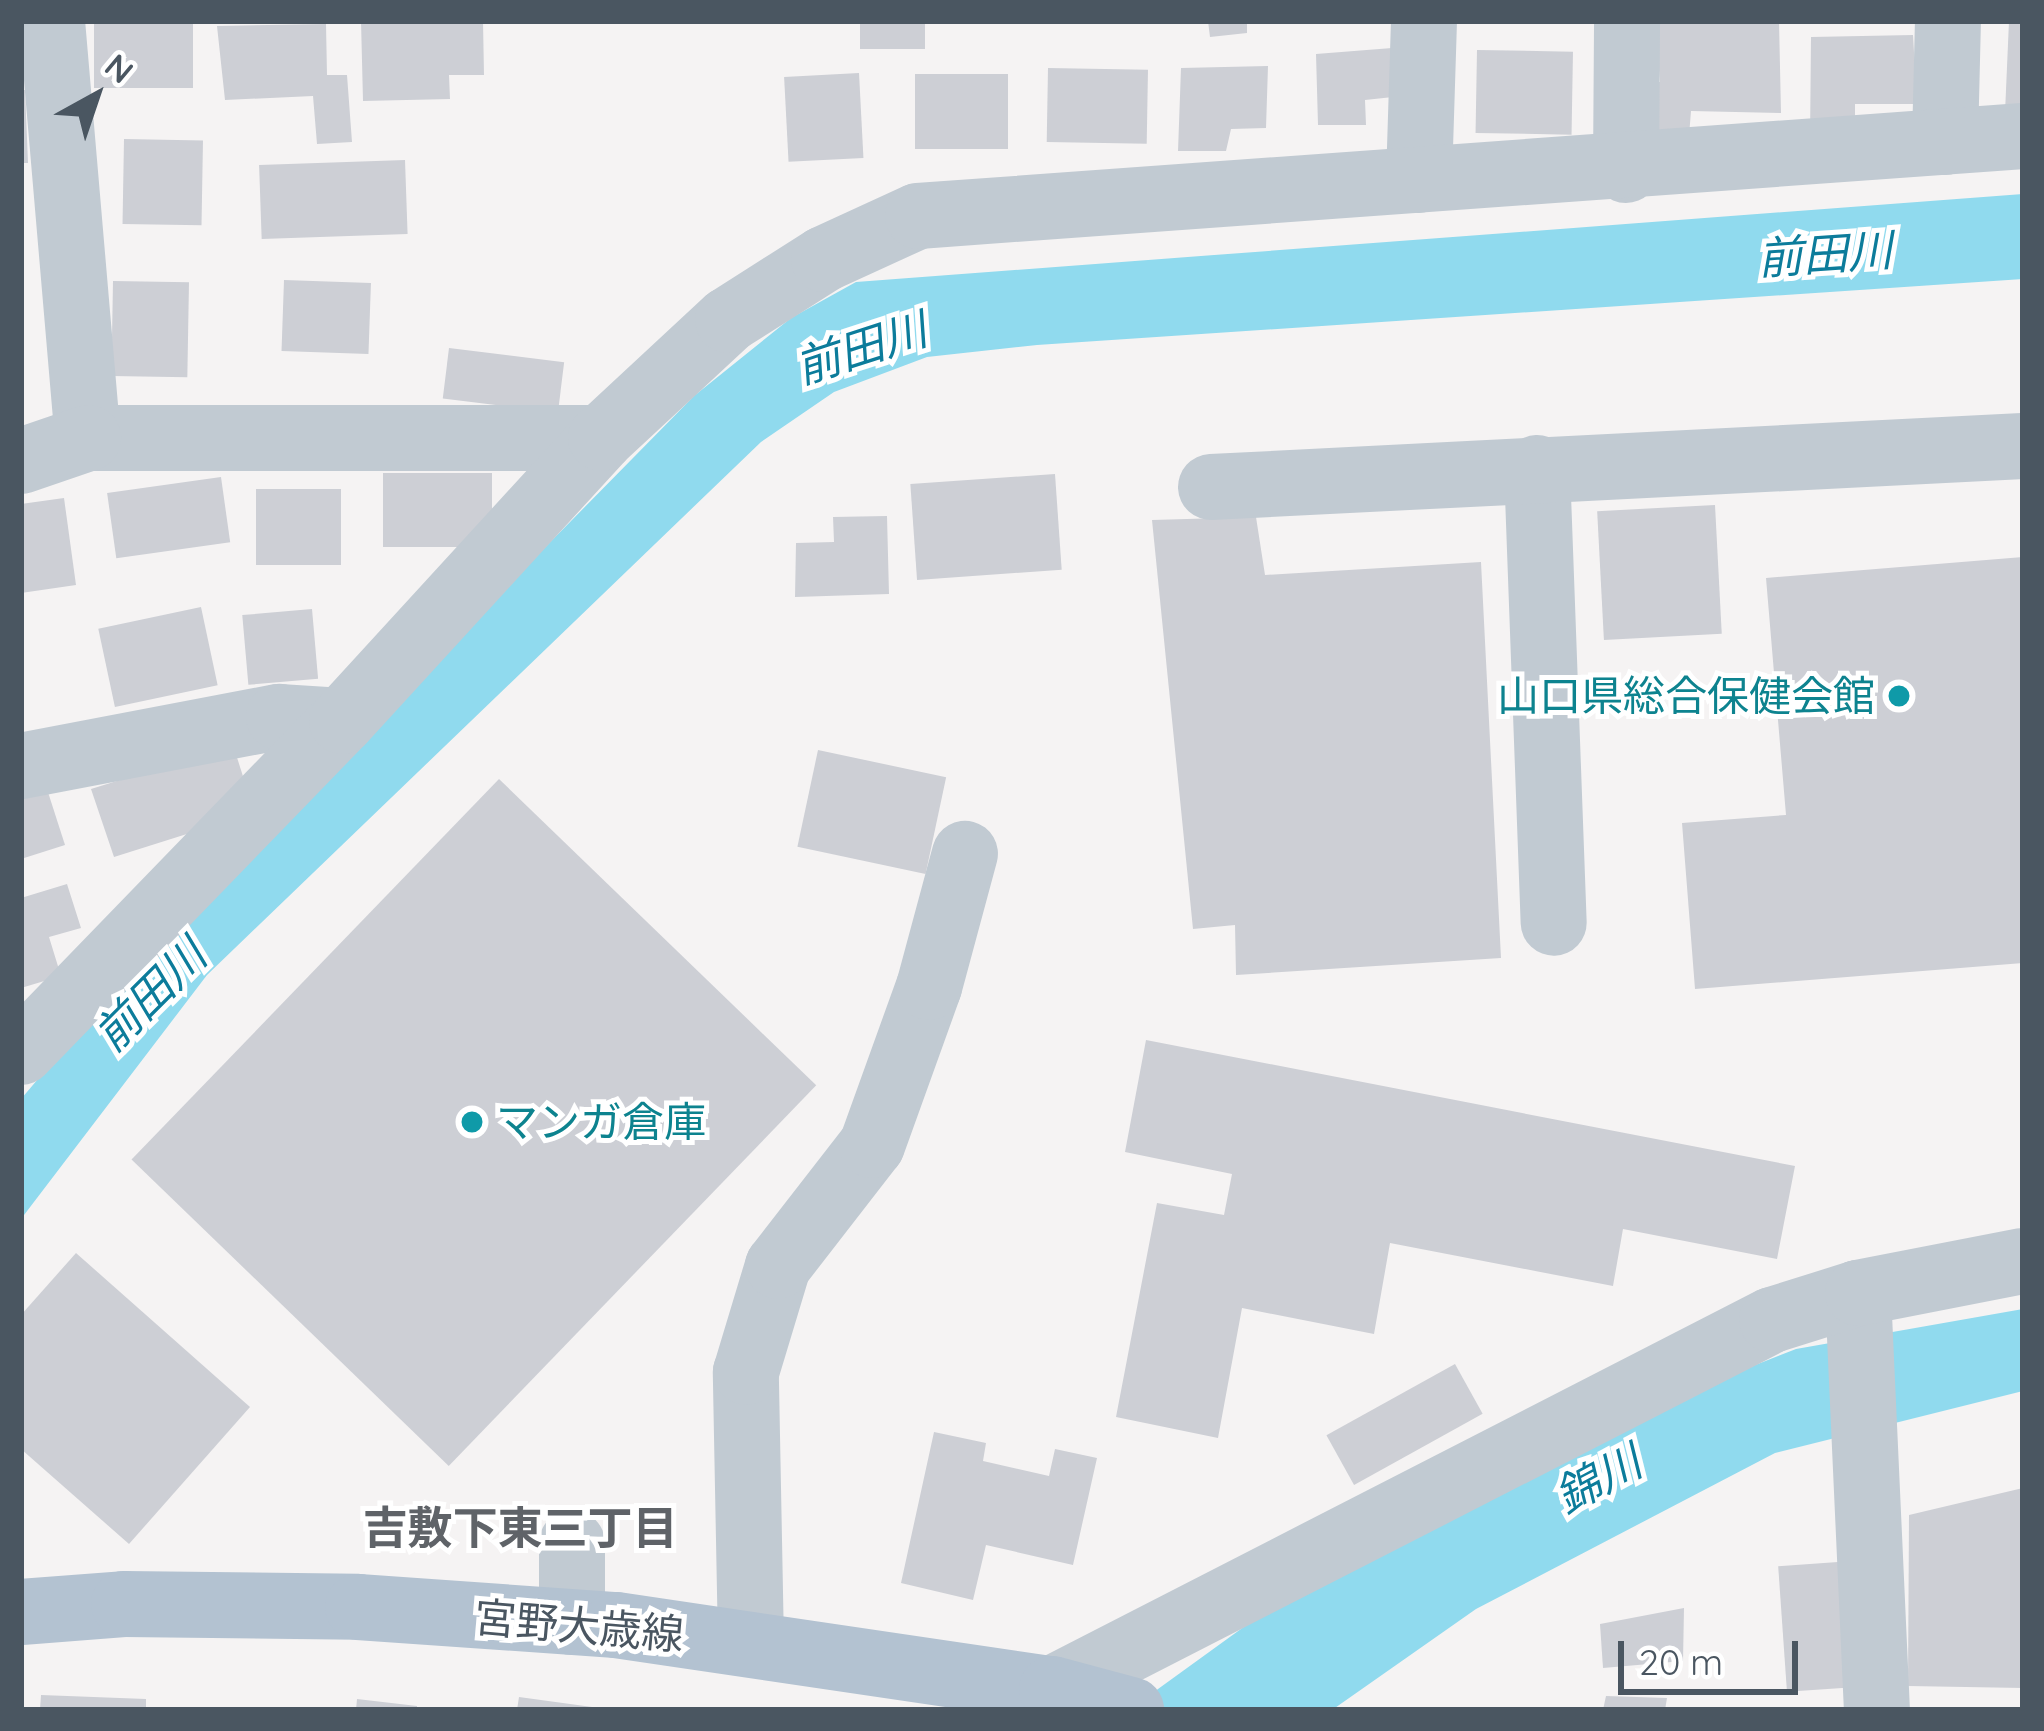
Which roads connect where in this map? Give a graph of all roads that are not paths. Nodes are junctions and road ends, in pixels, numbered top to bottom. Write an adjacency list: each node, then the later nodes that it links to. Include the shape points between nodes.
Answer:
1 (52, 21): 9 (street)
2 (1424, 21): 8 (street)
3 (1627, 21): 7 (street)
4 (1948, 21): 6 (street)
5 (2023, 136): 6 (street)
6 (1945, 142): 7 (street)
7 (1626, 170): 8 (street)
8 (1419, 180): 10 (street, via 918,216 824,259 728,320)
9 (88, 438): 10 (street); 12 (street)
10 (601, 438): 15 (street)
11 (2023, 446): 13 (street)
12 (21, 461)
13 (1537, 468): 14 (street); 18 (street)
14 (1211, 487)
15 (342, 721): 16 (street, via 279,717); 19 (street)
16 (21, 766)
17 (965, 854): 25 (street, via 929,987 872,1144 778,1266 746,1372)
18 (1554, 923)
19 (21, 1052)
20 (2023, 1261): 21 (street)
21 (1858, 1294): 26 (street, via 1772,1321 1655,1376); 27 (street)
22 (572, 1543): 24 (street)
23 (21, 1612): 24 (main road, 宮野大歳線, via 124,1604 358,1607)
24 (572, 1622): 25 (main road, 宮野大歳線)
25 (751, 1644): 26 (main road, 宮野大歳線)
26 (1085, 1698)
27 (1877, 1710)

